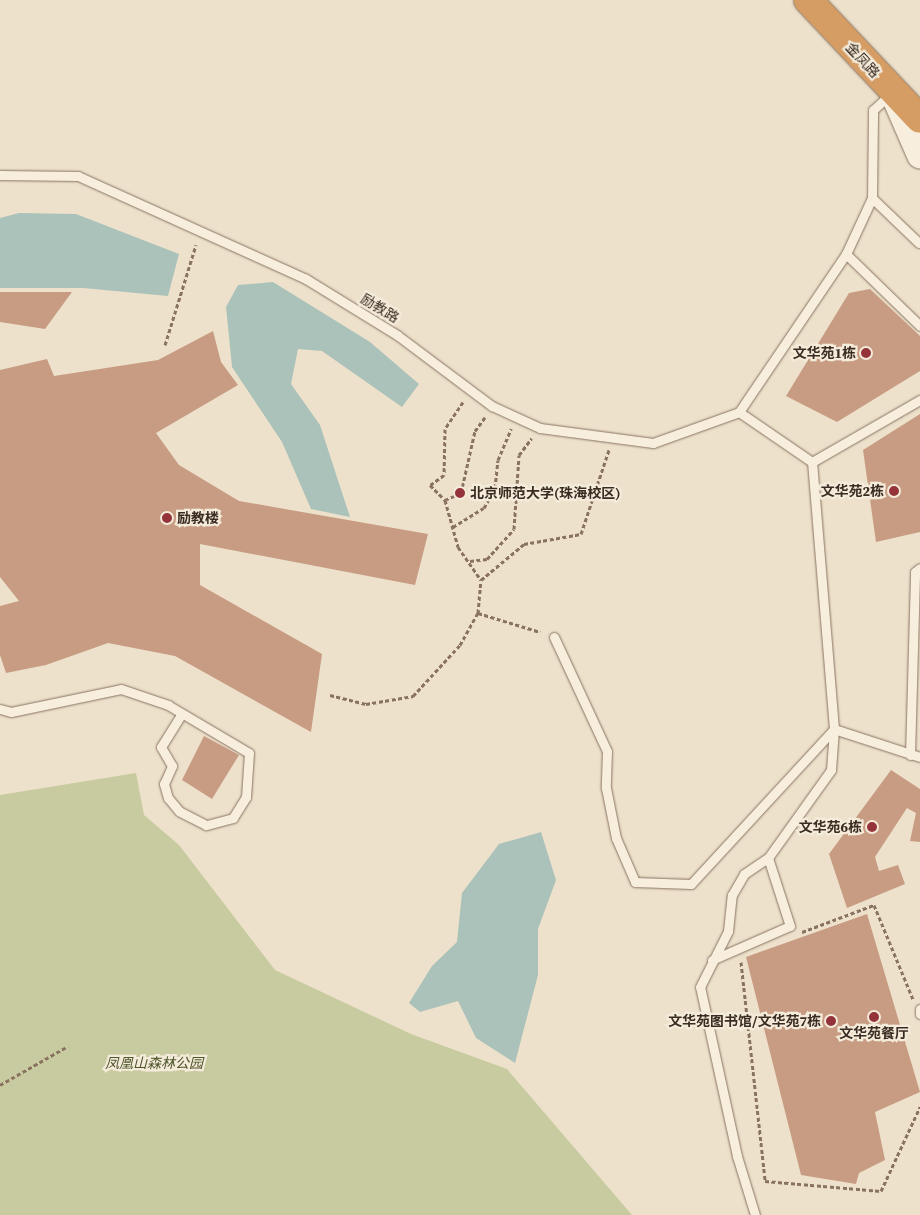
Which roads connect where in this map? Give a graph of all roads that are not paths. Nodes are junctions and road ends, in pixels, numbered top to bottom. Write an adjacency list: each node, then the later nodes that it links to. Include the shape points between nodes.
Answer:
1 (808, 0): 2 (highway, 金凤路)
2 (893, 92): 3 (highway, 金凤路); 4 (street); 6 (lane, via 873,110)
3 (920, 119)
4 (920, 155)
5 (0, 175): 11 (lane, 励教路, via 78,176 306,279 397,335 492,406 540,428 653,443)
6 (872, 198): 7 (lane); 8 (lane)
7 (920, 244)
8 (846, 254): 9 (lane); 11 (lane)
9 (920, 326)
10 (920, 400): 12 (lane)
11 (739, 412): 12 (lane)
12 (812, 462): 17 (lane)
13 (920, 568): 18 (lane, via 914,572)
14 (554, 637): 17 (lane, via 606,751 606,788 616,838 635,882 691,884)
15 (0, 710): 16 (lane, via 11,712 121,689 168,705)
16 (180, 716): 16 (lane, via 162,747 172,766 164,784 168,798 178,811 206,825 233,818 246,797 249,753)
17 (834, 729): 18 (lane); 20 (lane, via 831,770)
18 (910, 755): 19 (lane)
19 (920, 757)
20 (768, 858): 21 (lane, via 744,874 732,895 728,931); 21 (lane, via 790,926)
21 (712, 960): 22 (lane, via 700,986 737,1156)
22 (755, 1215)

